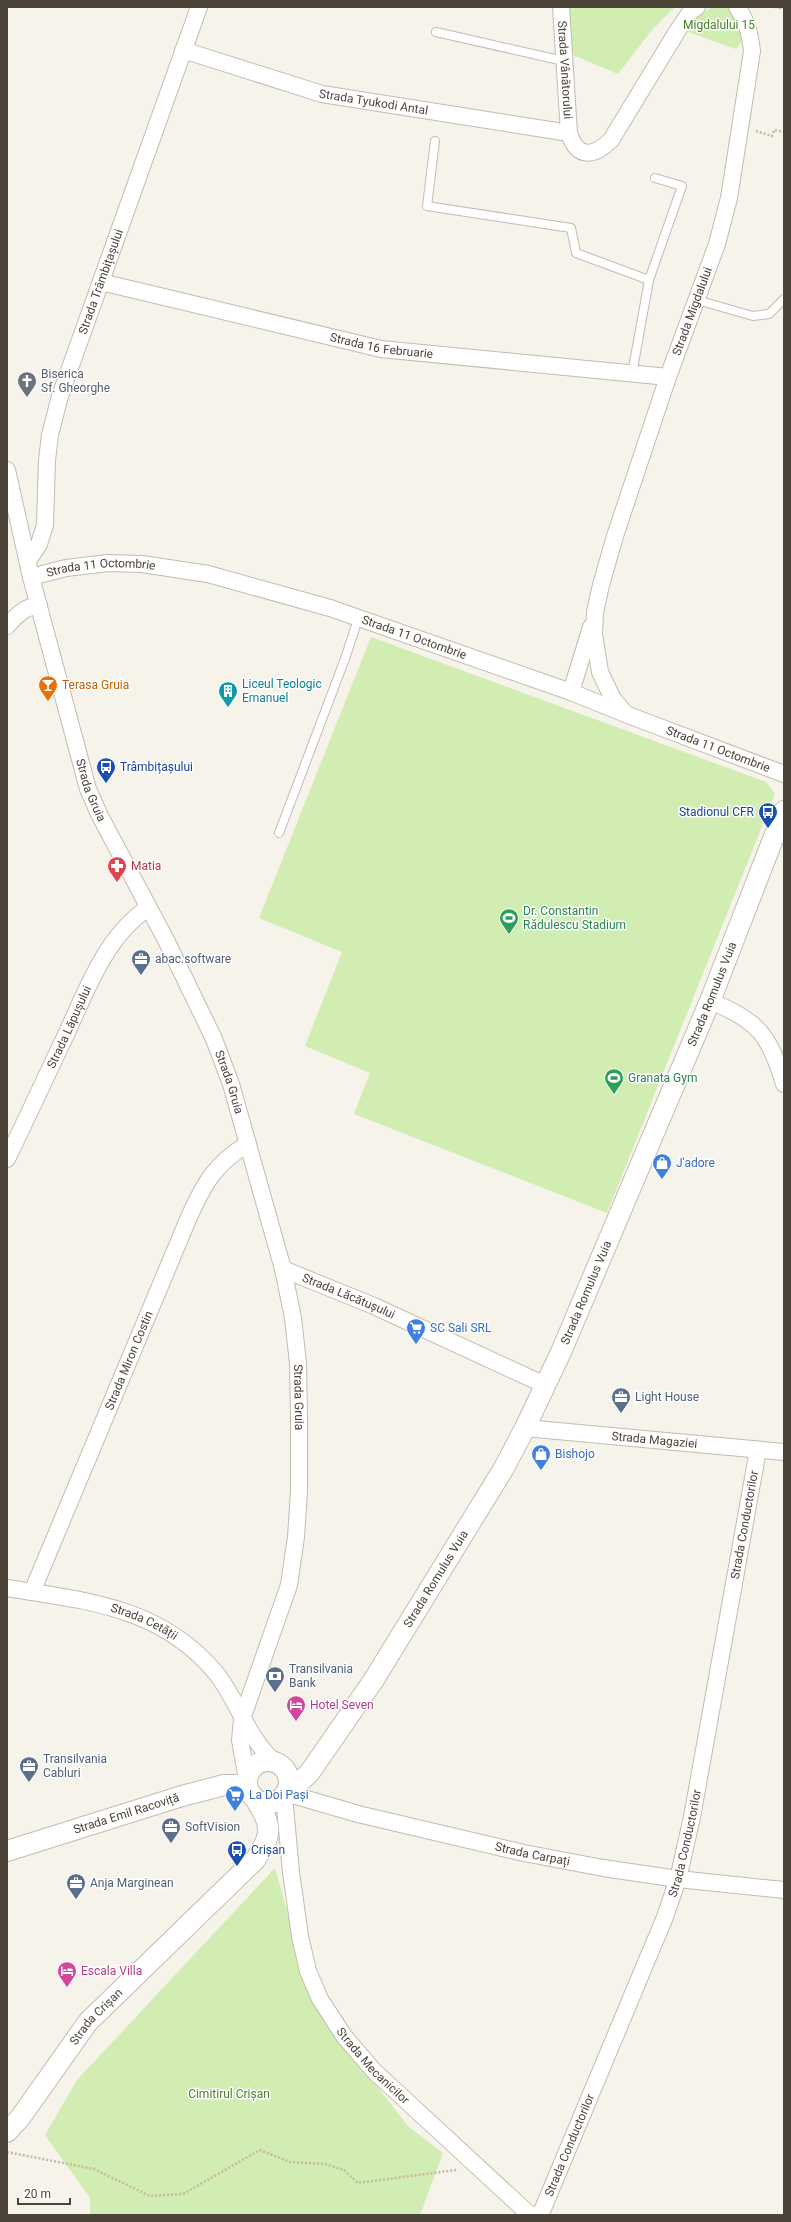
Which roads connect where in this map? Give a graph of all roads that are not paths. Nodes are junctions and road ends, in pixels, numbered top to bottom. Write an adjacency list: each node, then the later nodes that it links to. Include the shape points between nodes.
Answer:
1 (199, 7): 6 (street, Strada Trâmbițașului)
2 (561, 7): 7 (street, Strada Vânătorului)
3 (697, 7): 8 (street, via 691,11 678,30 611,140 603,148 590,153 580,151 572,143)
4 (737, 7): 14 (street, Strada Migdalului, via 746,20 752,51 729,198)
5 (436, 32): 7 (lane)
6 (183, 50): 8 (street, Strada Tyukodi Antal, via 322,94); 12 (street, Strada Trâmbițașului)
7 (564, 60): 8 (street, Strada Vânătorului)
8 (569, 133)
9 (435, 140): 11 (lane, via 427,206 571,228 576,253)
10 (655, 178): 11 (lane, via 682,186)
11 (649, 280): 15 (lane)
12 (101, 282): 15 (street, Strada 16 Februarie, via 381,349); 18 (street, Strada Trâmbițașului, via 50,434 45,525 39,544)
13 (784, 299): 14 (lane, via 769,314 753,316)
14 (698, 300): 16 (street, Strada Migdalului)
15 (632, 374): 16 (street, Strada 16 Februarie)
16 (668, 377): 21 (street, Strada Migdalului, via 615,536)
17 (7, 470): 18 (street, Strada Gruia)
18 (28, 561): 19 (street, Strada Gruia)
19 (31, 578): 20 (street, Strada Gruia); 22 (street, Strada 11 Octombrie, via 66,568 108,563 142,564 208,574 330,608)
20 (40, 605): 23 (street, via 28,607); 29 (street, Strada Gruia, via 88,789)
21 (595, 612): 24 (street, Strada Migdalului); 25 (street, Strada Migdalului, via 594,634 600,672 613,699)
22 (358, 619): 24 (street, Strada 11 Octombrie); 28 (lane)
23 (7, 626)
24 (571, 692): 25 (street, Strada 11 Octombrie)
25 (628, 715): 26 (street, Strada 11 Octombrie)
26 (784, 774)
27 (784, 811): 30 (street, Strada Romulus Vuia)
28 (279, 833)
29 (148, 908): 32 (street, Strada Gruia, via 214,1039 231,1084); 33 (street, Strada Lăpușului, via 123,929 101,961)
30 (710, 1002): 31 (street, via 732,1010 752,1023 766,1037 776,1056); 35 (street, Strada Romulus Vuia)
31 (784, 1084)
32 (248, 1144): 34 (street, Strada Gruia); 40 (street, Strada Miron Costin, via 231,1154 205,1182)
33 (7, 1159)
34 (283, 1269): 35 (street, Strada Lăcătușului, via 374,1306); 41 (street, Strada Gruia, via 293,1318 298,1363 299,1491 296,1537 289,1585)
35 (545, 1384): 36 (street, Strada Romulus Vuia)
36 (525, 1428): 37 (street, Strada Magaziei); 42 (street, Strada Romulus Vuia, via 504,1468 373,1682)
37 (758, 1450): 38 (street, Strada Magaziei); 49 (street, Strada Conductorilor, via 692,1817)
38 (784, 1452)
39 (7, 1588): 40 (street, Strada Cetății)
40 (32, 1592): 41 (street, Strada Cetății, via 108,1605 143,1618 168,1632 194,1651 216,1673)
41 (242, 1719): 43 (street, Strada Cetății, via 265,1754); 44 (street, via 240,1740)
42 (330, 1744): 43 (street, Strada Romulus Vuia, via 295,1765); 45 (street, Strada Romulus Vuia, via 310,1772)
43 (279, 1765): 44 (street, via 260,1763 252,1769); 45 (street, via 288,1776)
44 (250, 1788): 45 (street, via 272,1803); 46 (street, Strada Mecanicilor); 47 (street, Strada Emil Racoviță, via 224,1785)
45 (286, 1792): 48 (street, Strada Mecanicilor); 49 (street, Strada Carpați, via 351,1812 524,1853)
46 (269, 1821): 48 (street, Strada Mecanicilor); 51 (street, Strada Crișan, via 263,1849 255,1860 88,2022 20,2118)
47 (7, 1851)
48 (291, 1872): 52 (street, Strada Mecanicilor, via 308,1971 320,1999 344,2036 374,2071)
49 (678, 1879): 50 (street, Strada Carpați); 53 (street, Strada Conductorilor, via 665,1917 601,2071 542,2211)
50 (784, 1890)
51 (7, 2132)
52 (530, 2215)
53 (538, 2215)

